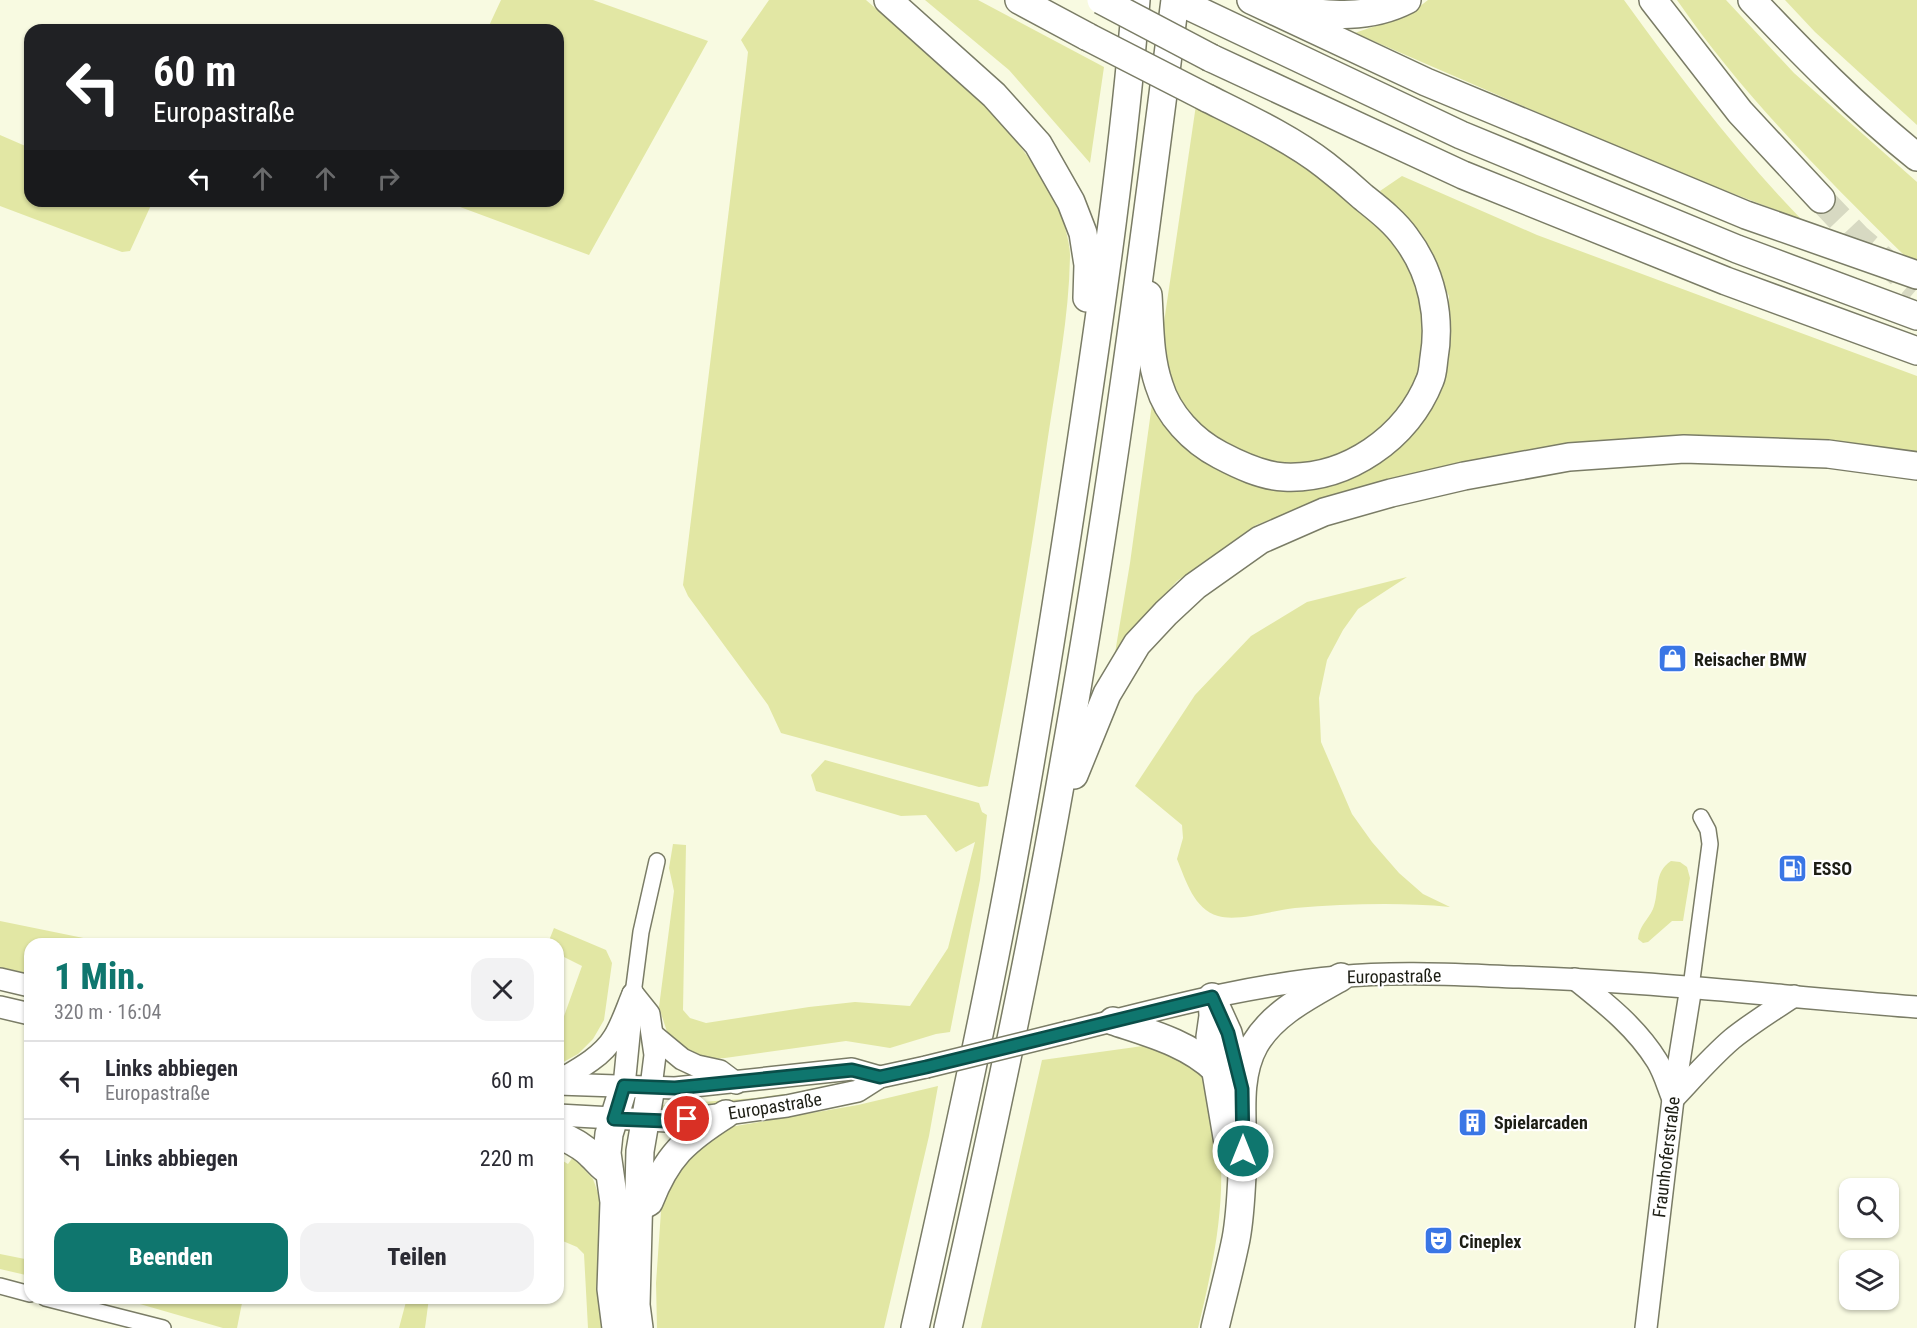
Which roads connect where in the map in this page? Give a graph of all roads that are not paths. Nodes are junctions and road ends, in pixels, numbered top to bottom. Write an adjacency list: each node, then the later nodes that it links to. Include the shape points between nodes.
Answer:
1 (888, 0): 16 (highway, via 994,95 1038,144 1071,202 1083,233 1089,265)
2 (1019, 0): 12 (highway, bridge, via 1262,126 1324,163 1384,215 1406,237 1426,273 1437,317 1431,378 1422,397 1388,440 1372,452 1311,475 1265,474 1209,449 1174,416 1159,387 1152,358)
3 (1101, 0): 15 (highway, bridge, via 1211,58 1463,175 1726,281)
4 (1136, 0): 16 (highway, via 1126,123)
5 (1175, 0): 12 (highway); 14 (highway, via 1461,135 1737,249)
6 (1407, 0): 9 (highway, via 1382,10 1342,16)
7 (1653, 0): 11 (highway, via 1740,112)
8 (1752, 0): 10 (highway, via 1811,62)
9 (1258, 4): 13 (highway, via 1426,82 1746,215)
10 (1917, 156)
11 (1821, 199)
12 (1145, 238): 18 (highway)
13 (1917, 275)
14 (1917, 316)
15 (1917, 351)
16 (1086, 412): 57 (highway, via 1016,846)
17 (1917, 466): 18 (highway, via 1828,454 1695,449 1569,457 1464,476 1324,512 1260,540 1195,586 1166,613 1137,644)
18 (1072, 761): 34 (highway, via 1047,849)
19 (1701, 817): 25 (street, via 1710,844)
20 (657, 861): 26 (street, via 641,932)
21 (1341, 976): 23 (main road, Europastraße); 28 (main road, Europastraße); 42 (highway, via 1270,1023 1255,1045)
22 (0, 979): 24 (main road)
23 (1575, 979): 25 (main road, Europastraße); 43 (main road, via 1644,1042 1658,1063)
24 (24, 985)
25 (1691, 987): 27 (main road, Europastraße); 43 (main road, Fraunhoferstraße)
26 (633, 994): 33 (main road, via 649,1014); 37 (main road, via 614,1038); 40 (main road)
27 (1794, 996): 30 (main road, Europastraße); 43 (main road, via 1732,1039)
28 (1212, 997): 32 (main road, Europastraße); 35 (highway, via 1210,1037); 42 (highway, via 1228,1033)
29 (0, 1007): 31 (main road)
30 (1917, 1007)
31 (24, 1013)
32 (1113, 1021): 34 (main road, Europastraße, bridge); 35 (highway, via 1178,1045)
33 (653, 1035): 39 (main road, via 682,1059 720,1071); 41 (main road)
34 (1010, 1046): 36 (main road, Europastraße, bridge); 58 (highway)
35 (1216, 1070): 59 (highway, via 1229,1140 1230,1182 1226,1235)
36 (880, 1077): 39 (main road, Europastraße, via 852,1070); 44 (main road, Europastraße, via 858,1091)
37 (564, 1078)
38 (564, 1082): 40 (main road, Europastraße)
39 (736, 1083): 41 (main road, Europastraße)
40 (624, 1086): 41 (main road, Europastraße); 46 (highway)
41 (651, 1087): 47 (highway)
42 (1242, 1089): 60 (highway, via 1243,1172 1236,1237)
43 (1673, 1100): 61 (main road, Fraunhoferstraße)
44 (726, 1114): 47 (main road, Europastraße); 50 (highway, via 676,1152 661,1173 649,1202)
45 (564, 1115): 46 (main road, Europastraße)
46 (614, 1119): 47 (main road, Europastraße); 49 (highway, via 607,1154)
47 (645, 1120): 50 (highway)
48 (564, 1137): 49 (highway)
49 (609, 1171): 55 (highway, via 614,1202 611,1289)
50 (638, 1208): 56 (highway)
51 (0, 1286): 52 (street)
52 (24, 1292)
53 (69, 1304): 54 (street)
54 (163, 1328)
55 (616, 1328)
56 (639, 1328)
57 (915, 1328)
58 (948, 1328)
59 (1205, 1328)
60 (1215, 1328)
61 (1646, 1328)

